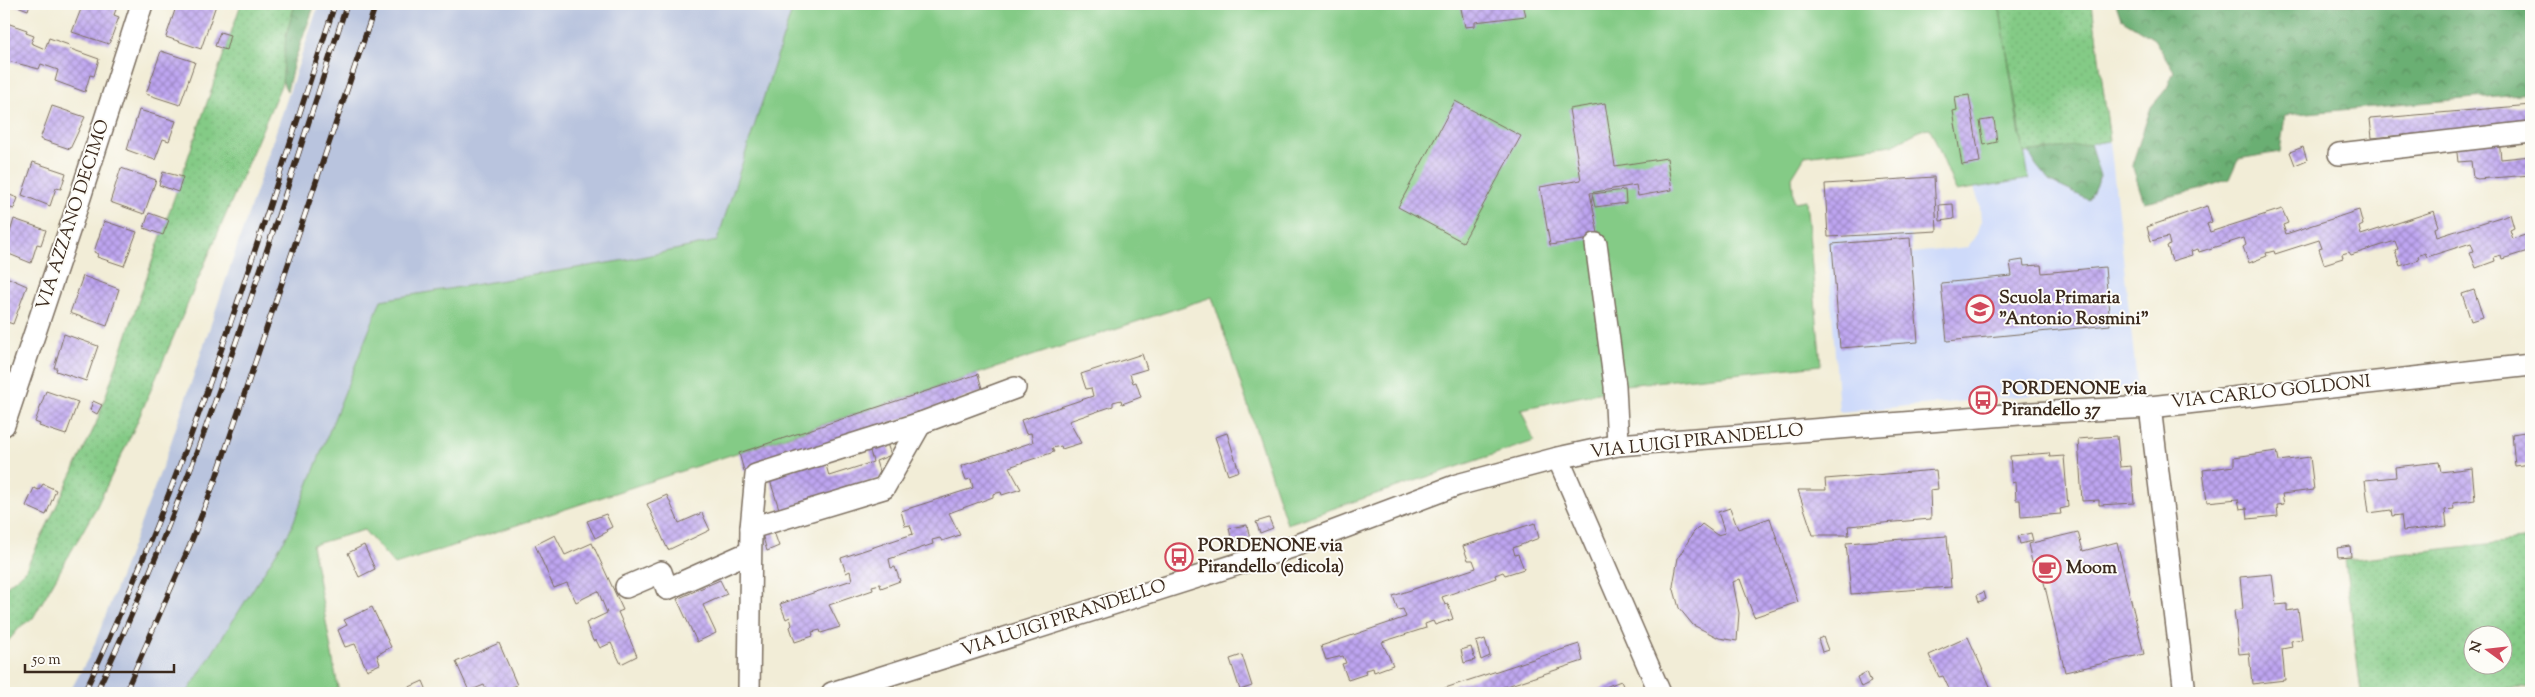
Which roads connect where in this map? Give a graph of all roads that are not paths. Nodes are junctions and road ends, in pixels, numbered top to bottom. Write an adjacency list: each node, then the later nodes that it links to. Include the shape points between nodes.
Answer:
1 (142, 4): 9 (street, VIA AZZANO DECIMO)
2 (2531, 132): 3 (street)
3 (2339, 154)
4 (1596, 244): 10 (street, via 1615,386)
5 (2531, 365): 7 (street, VIA CARLO GOLDONI)
6 (1015, 388): 8 (street)
7 (2150, 407): 10 (street, VIA LUIGI PIRANDELLO); 18 (street, VIA CARLO GOLDONI)
8 (921, 423): 12 (street, via 884,488); 12 (street, via 756,475)
9 (4, 425)
10 (1618, 445): 11 (street, VIA LUIGI PIRANDELLO)
11 (1558, 458): 16 (street, VIA LUIGI PIRANDELLO, via 1457,485 1295,546); 17 (street)
12 (751, 528): 13 (street)
13 (750, 552): 14 (street, via 667,589 661,572); 15 (street)
14 (626, 587)
15 (749, 693)
16 (832, 693)
17 (1660, 693)
18 (2185, 693)

